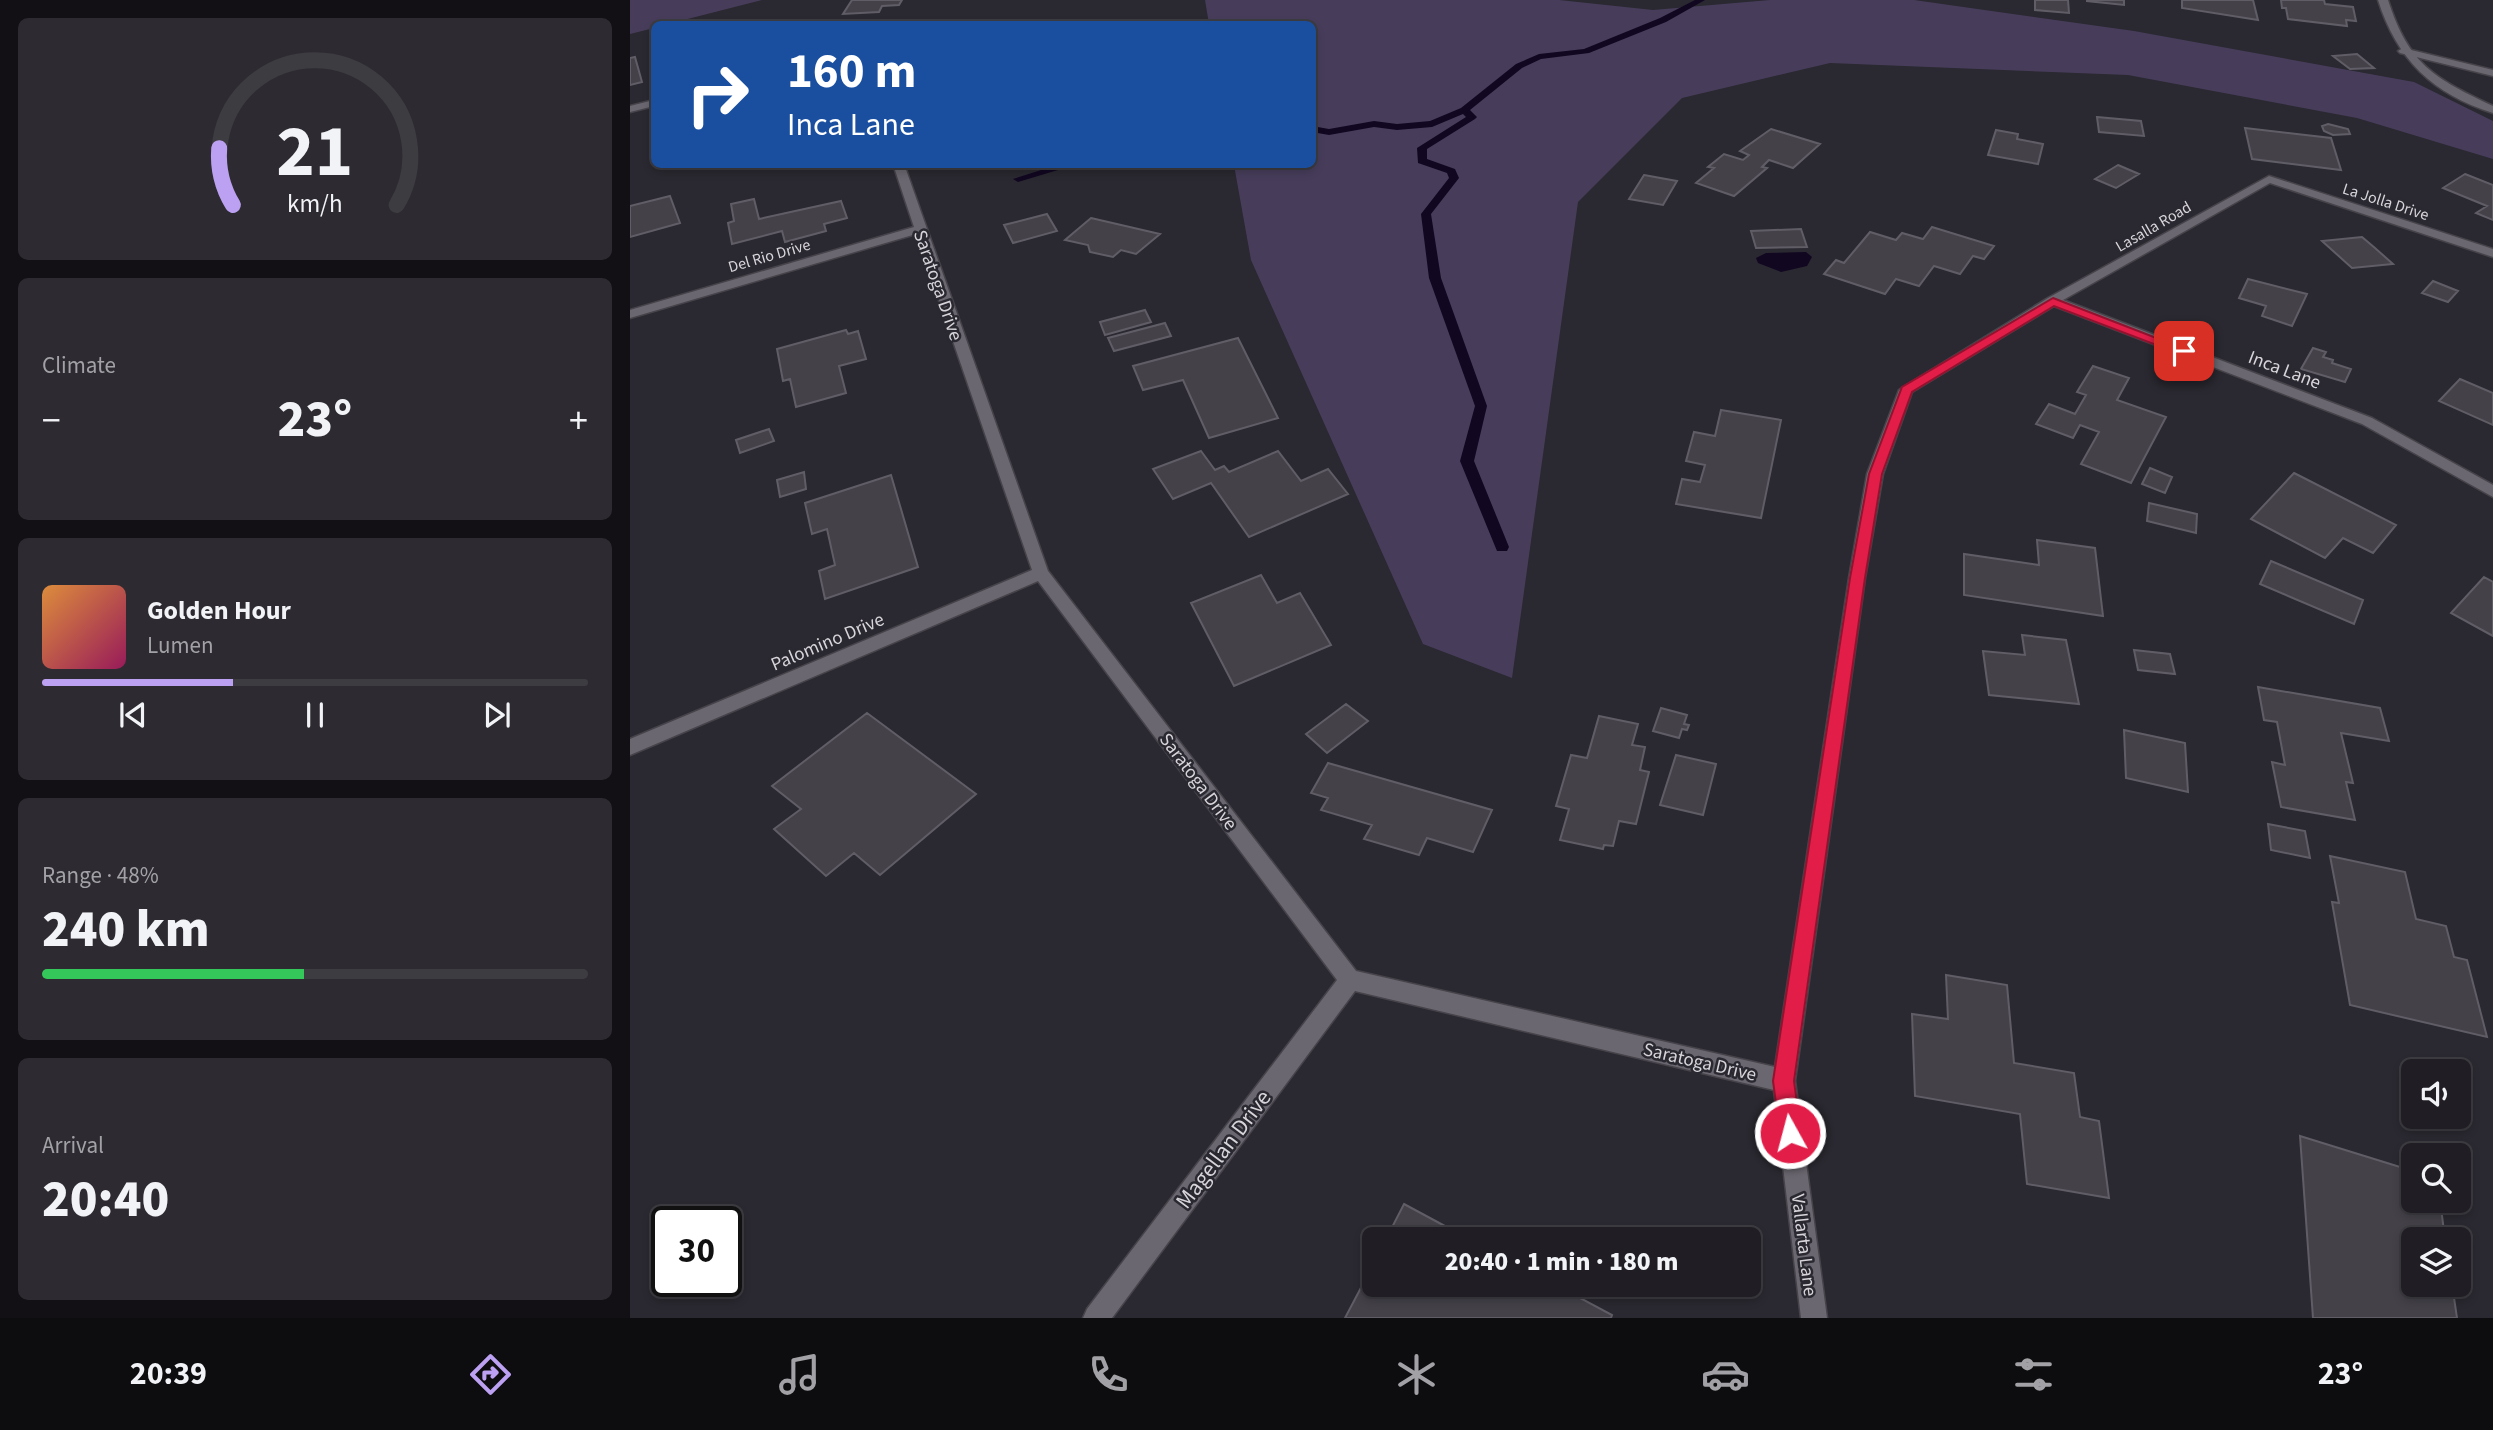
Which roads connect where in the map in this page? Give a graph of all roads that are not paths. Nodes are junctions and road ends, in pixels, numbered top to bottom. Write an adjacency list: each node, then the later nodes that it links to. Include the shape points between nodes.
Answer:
1 (2383, 0): 2 (street)
2 (2403, 51): 3 (street); 6 (street, via 2422,72)
3 (2493, 73)
4 (651, 104): 5 (street)
5 (630, 109)
6 (2493, 110)
7 (899, 168): 9 (street, Saratoga Drive)
8 (2269, 179): 10 (street, La Jolla Drive); 11 (street, Lasalla Road)
9 (919, 229): 12 (street, Del Rio Drive); 14 (street, Saratoga Drive)
10 (2493, 253)
11 (2053, 301): 13 (street, Inca Lane, via 2367,421); 17 (street, Vallarta Lane, via 1906,390 1875,474)
12 (630, 314)
13 (2493, 492)
14 (1041, 573): 15 (street, Palomino Drive); 16 (street, Saratoga Drive)
15 (630, 747)
16 (1350, 980): 17 (street, Saratoga Drive); 18 (street, Magellan Drive)
17 (1784, 1081): 19 (street, Vallarta Lane)
18 (1096, 1318)
19 (1814, 1318)

